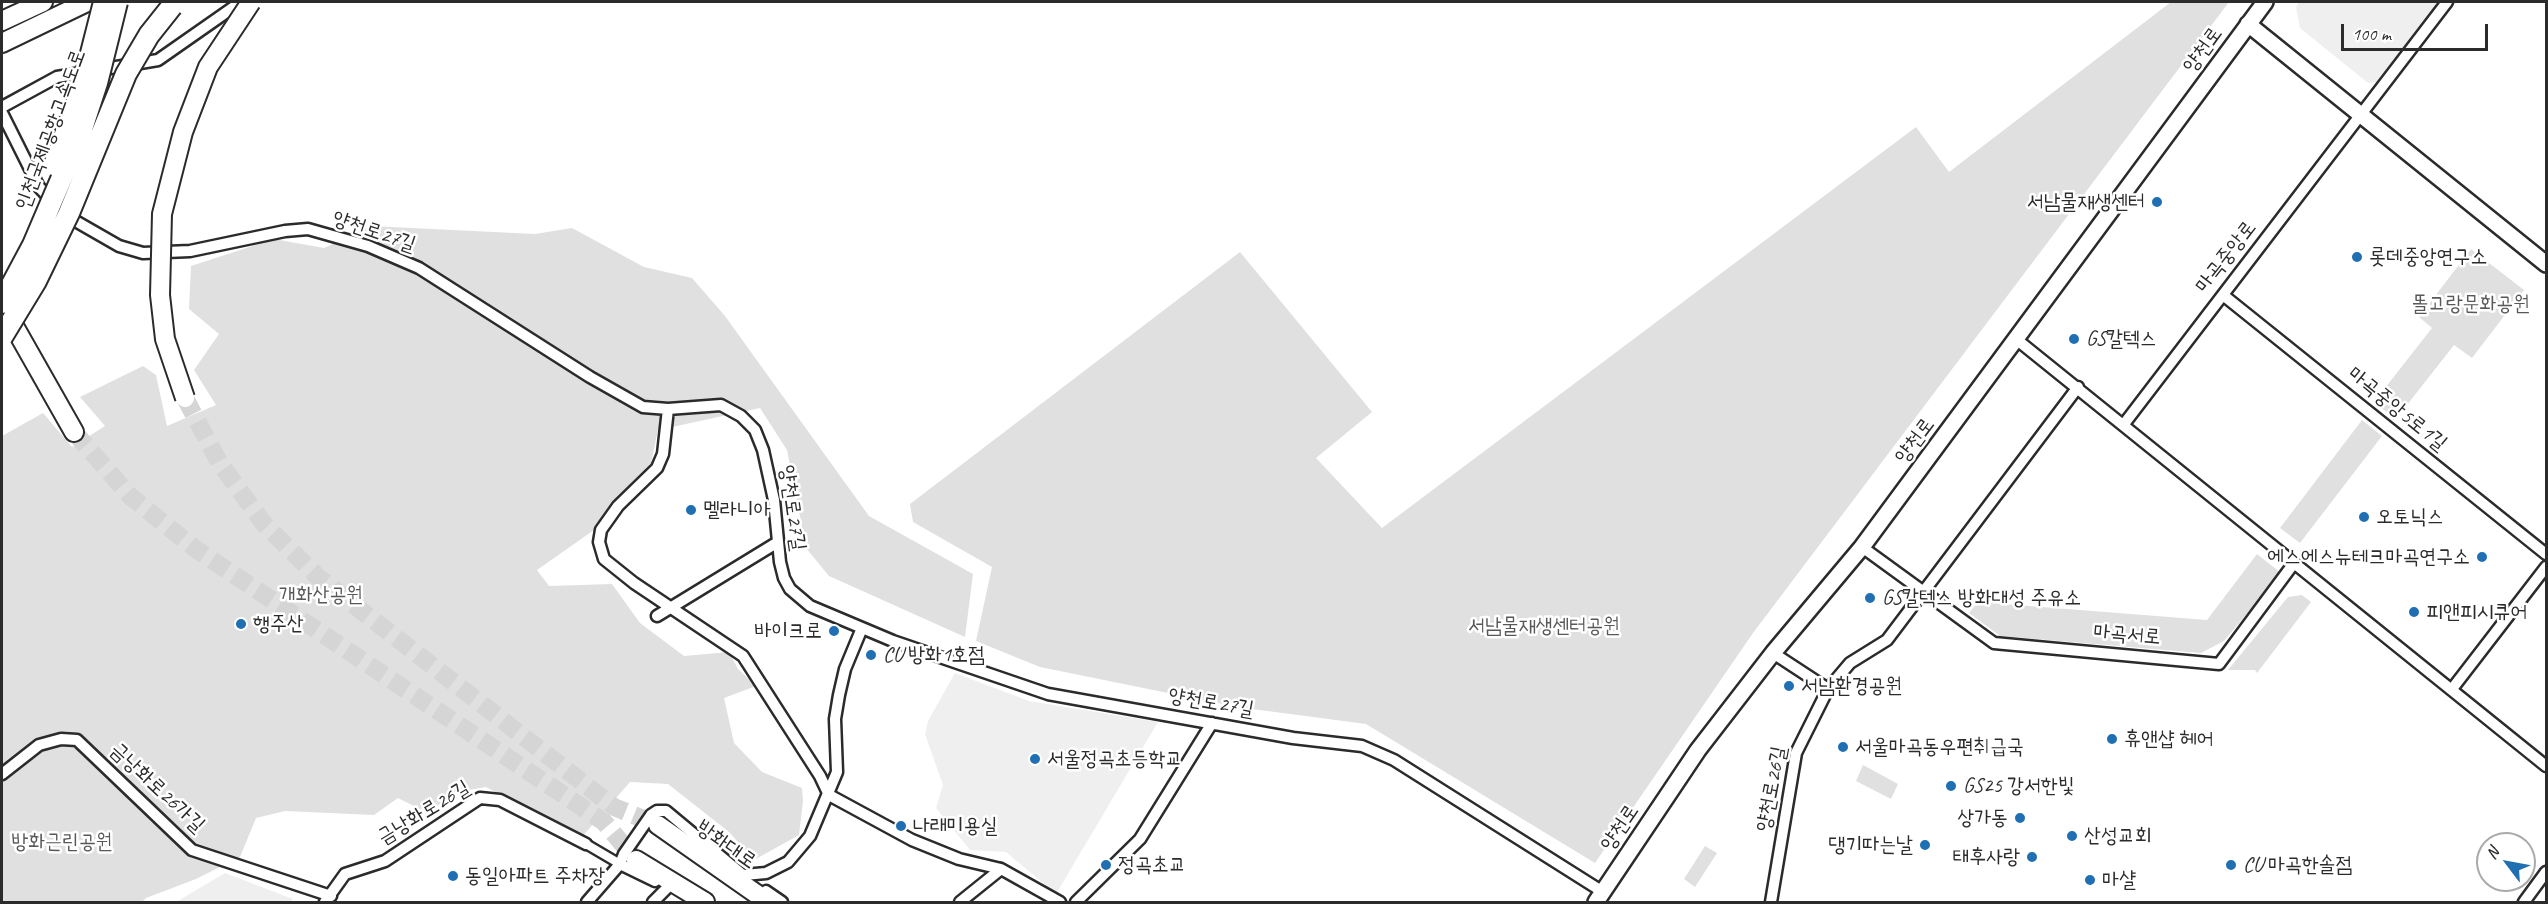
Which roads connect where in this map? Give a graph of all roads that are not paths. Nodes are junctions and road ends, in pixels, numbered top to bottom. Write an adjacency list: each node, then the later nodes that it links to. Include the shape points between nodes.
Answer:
1 (43, 2): 10 (main road)
2 (87, 2): 12 (main road)
3 (104, 2): 17 (highway, 인천국제공항고속도로, bridge, via 84,81 58,153)
4 (117, 2): 19 (highway, 인천국제공항고속도로, bridge, via 80,135 33,245)
5 (241, 2): 13 (street, via 158,60 57,77)
6 (251, 2): 23 (main road, bridge, via 208,67 183,132 162,214 160,295 165,339)
7 (2265, 2): 11 (main road, 양천로)
8 (2447, 2): 15 (street, 마곡중앙로)
9 (172, 6): 20 (highway, bridge, via 126,74 69,213 36,281)
10 (2, 21)
11 (2248, 24): 15 (main road); 21 (main road, 양천로)
12 (2, 43)
13 (2, 106)
14 (2, 113): 24 (street, 양천로27길, via 39,187 66,216 119,246 142,253 190,251 308,229 368,246 419,268 619,395 643,406)
15 (2362, 116): 16 (main road); 18 (street, 마곡중앙로)
16 (2547, 264)
17 (2, 280)
18 (2223, 295): 25 (street, 마곡중앙로); 29 (street, 마곡중앙5로1길)
19 (2, 303): 26 (main road)
20 (2, 337)
21 (2016, 339): 22 (street); 28 (main road, 양천로)
22 (2078, 387): 25 (street); 32 (street)
23 (185, 398)
24 (668, 409): 27 (street, 양천로27길, via 722,405 755,430 774,500); 33 (street, via 663,454 657,468 618,506 601,530 599,542 604,559)
25 (2124, 424): 30 (street)
26 (74, 432)
27 (778, 542): 33 (street); 35 (street, 양천로27길, via 780,562 790,589 810,606)
28 (1862, 547): 32 (street, 마곡서로); 36 (main road, 양천로)
29 (2547, 554)
30 (2294, 563): 32 (street, 마곡서로, via 2219,664 1994,643); 37 (street)
31 (2547, 567): 37 (street)
32 (1923, 591): 38 (street, via 1887,640 1850,663)
33 (669, 607): 34 (street); 42 (street, via 743,656)
34 (657, 615)
35 (862, 628): 39 (street, 양천로27길, via 1048,694); 42 (street, via 839,695 835,719 837,765)
36 (1773, 653): 38 (street); 50 (main road, 양천로, via 1698,750)
37 (2452, 688): 40 (street)
38 (1828, 689): 61 (street, 양천로26길, via 1796,753)
39 (1212, 723): 50 (street, 양천로27길, via 1362,746 1394,760); 60 (street, via 1140,839)
40 (2547, 766)
41 (2, 774): 51 (street, 금낭화로26가길, via 39,745 60,739 77,740 192,850)
42 (829, 795): 46 (street, via 912,840 959,859); 48 (street, via 810,836 788,862 766,873)
43 (658, 825): 56 (main road, 방화대로)
44 (586, 844): 45 (street); 51 (street, 금낭화로26길, via 500,800 480,798 385,861 345,874)
45 (628, 862): 48 (street, via 624,854 651,815 666,812); 49 (street); 52 (street); 55 (main road)
46 (1001, 869): 58 (street); 59 (street)
47 (2547, 872): 62 (street)
48 (744, 875): 57 (street)
49 (668, 887): 53 (street); 54 (street)
50 (1600, 897)
51 (328, 899)
52 (587, 903)
53 (653, 903)
54 (687, 903)
55 (705, 903)
56 (768, 903)
57 (782, 903)
58 (960, 903)
59 (1060, 903)
60 (1076, 903)
61 (1771, 903)
62 (2524, 903)

